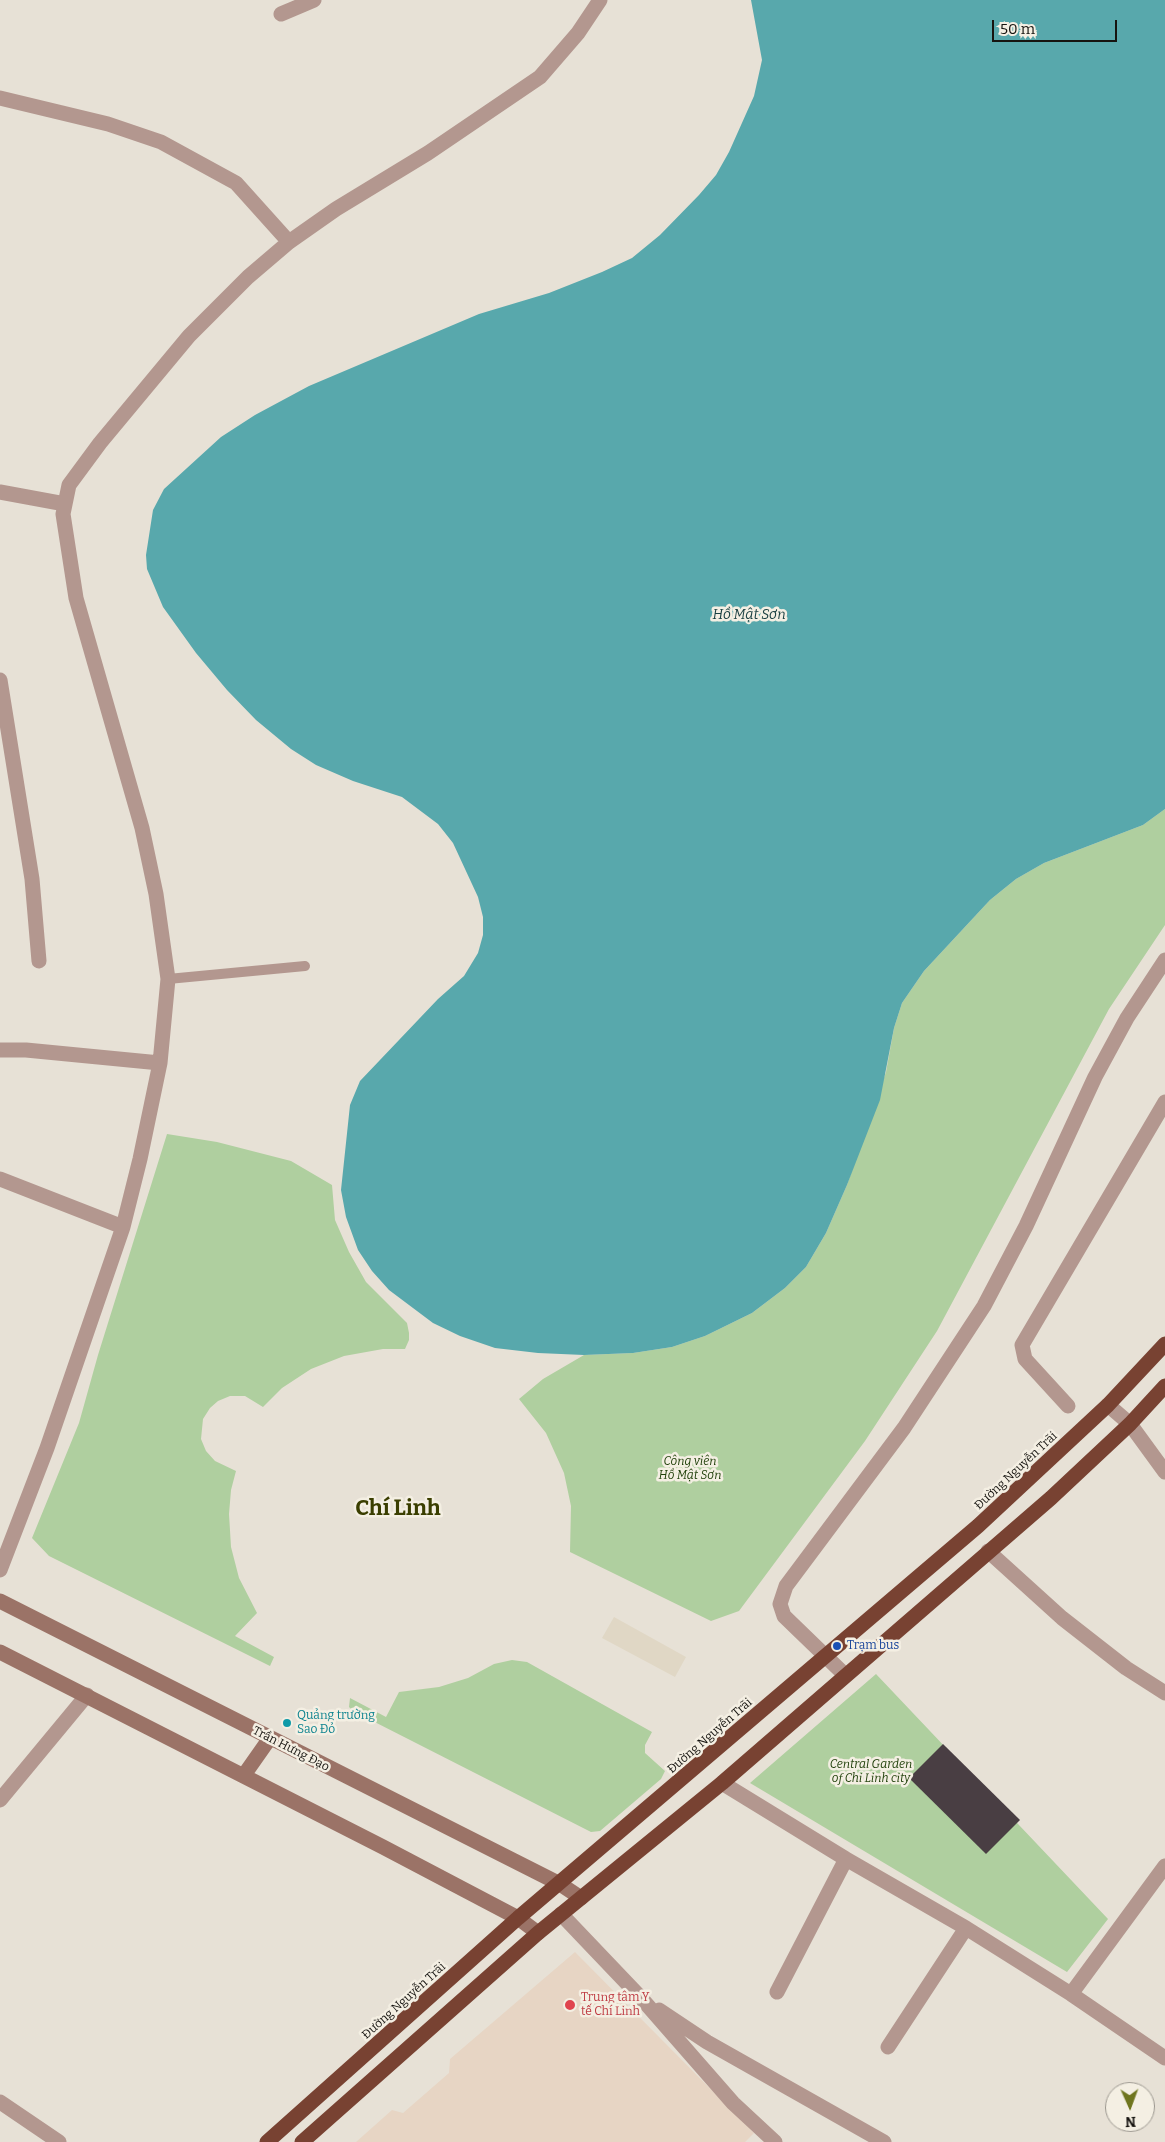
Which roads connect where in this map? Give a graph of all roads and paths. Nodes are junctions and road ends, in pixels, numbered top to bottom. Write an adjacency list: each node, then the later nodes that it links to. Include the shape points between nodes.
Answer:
1 (314, 0): 3 (street)
2 (600, 0): 5 (street, via 578,33 540,77)
3 (281, 14)
4 (0, 98): 5 (street, via 108,124 161,142 236,183)
5 (289, 242): 7 (street, via 248,277 189,336 100,443 69,485)
6 (0, 492): 7 (street)
7 (65, 504): 12 (street, via 65,538 76,598 142,828 156,894)
8 (0, 680): 10 (street, via 32,879)
9 (1165, 960): 28 (street, via 1127,1018 1095,1077 1026,1226 984,1306 904,1428 786,1586 780,1604 784,1616)
10 (39, 961)
11 (305, 966): 12 (lane)
12 (168, 979): 14 (street)
13 (0, 1050): 14 (street)
14 (160, 1063): 17 (street)
15 (1165, 1102): 21 (street, via 1022,1345 1025,1359)
16 (0, 1179): 17 (street)
17 (123, 1227): 25 (street, via 47,1448)
18 (1165, 1344): 20 (highway, Đường Nguyễn Trãi)
19 (1165, 1386): 22 (highway)
20 (1108, 1405): 22 (street); 28 (highway, Đường Nguyễn Trãi, via 978,1526)
21 (1068, 1406)
22 (1130, 1424): 23 (street); 24 (highway)
23 (1165, 1472)
24 (988, 1552): 29 (highway); 30 (street, via 1069,1624)
25 (0, 1570)
26 (0, 1601): 32 (street, Trần Hưng Đạo)
27 (0, 1652): 31 (street)
28 (826, 1656): 29 (street); 38 (highway, Đường Nguyễn Trãi)
29 (845, 1675): 34 (highway)
30 (1165, 1693)
31 (87, 1695): 33 (street); 35 (street)
32 (270, 1738): 33 (street); 38 (street, Trần Hưng Đạo)
33 (244, 1775): 41 (street)
34 (722, 1783): 36 (street); 39 (highway)
35 (0, 1800)
36 (846, 1859): 42 (street); 44 (street)
37 (1165, 1866): 45 (street)
38 (560, 1884): 39 (street, Trần Hưng Đạo); 41 (highway, Đường Nguyễn Trãi)
39 (581, 1898): 40 (highway)
40 (561, 1914): 43 (highway); 46 (street)
41 (518, 1918): 43 (street); 51 (highway, Đường Nguyễn Trãi)
42 (966, 1928): 45 (street); 47 (street)
43 (538, 1933): 52 (highway)
44 (777, 1992)
45 (1072, 1994): 48 (street)
46 (642, 1999): 53 (street, via 733,2103); 54 (street, via 707,2042)
47 (888, 2047)
48 (1165, 2058)
49 (0, 2102): 50 (street)
50 (60, 2142)
51 (267, 2142)
52 (302, 2142)
53 (775, 2142)
54 (884, 2142)

